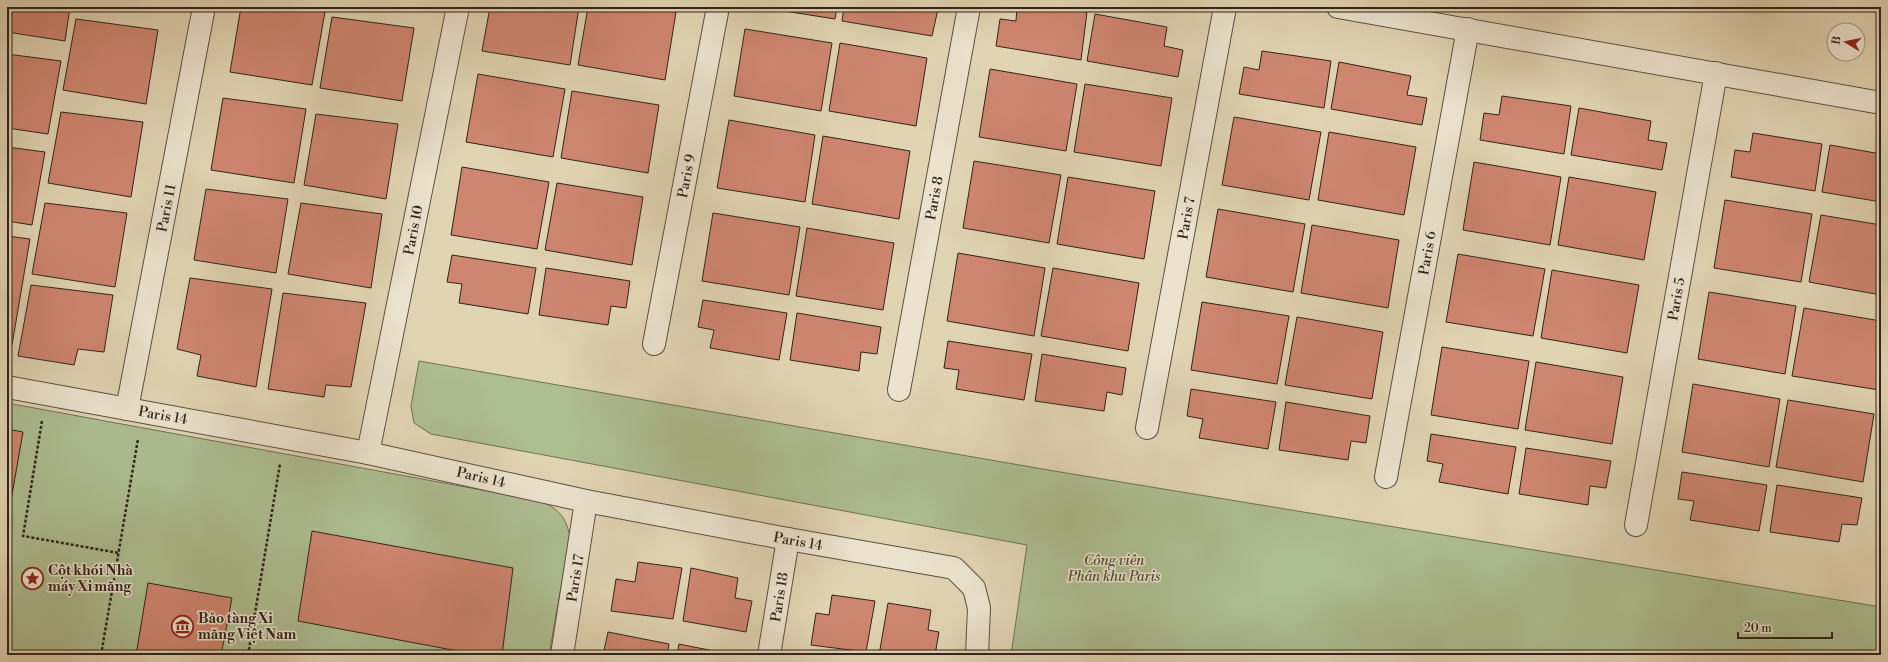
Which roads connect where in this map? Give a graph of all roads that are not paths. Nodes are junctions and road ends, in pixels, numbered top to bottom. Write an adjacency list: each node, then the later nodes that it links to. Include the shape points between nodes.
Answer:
1 (204, 7): 13 (lane, Paris 11)
2 (458, 7): 15 (lane, Paris 10)
3 (718, 7): 10 (lane, Paris 9)
4 (969, 7): 12 (lane, Paris 8)
5 (1225, 7): 14 (lane, Paris 7)
6 (1338, 7): 7 (lane)
7 (1468, 29): 8 (lane); 16 (lane, Paris 6)
8 (1716, 73): 9 (lane); 18 (lane, Paris 5)
9 (1881, 103)
10 (654, 344)
11 (7, 387): 13 (lane, Paris 14)
12 (899, 390)
13 (127, 409): 15 (lane, Paris 14)
14 (1147, 428)
15 (368, 453): 17 (lane, Paris 14)
16 (1386, 477)
17 (586, 501): 19 (lane, Paris 14); 20 (lane, Paris 17)
18 (1636, 525)
19 (788, 539): 21 (lane, Paris 18); 22 (lane, Paris 14, via 954,568 974,588 979,608)
20 (562, 655)
21 (769, 655)
22 (976, 655)

